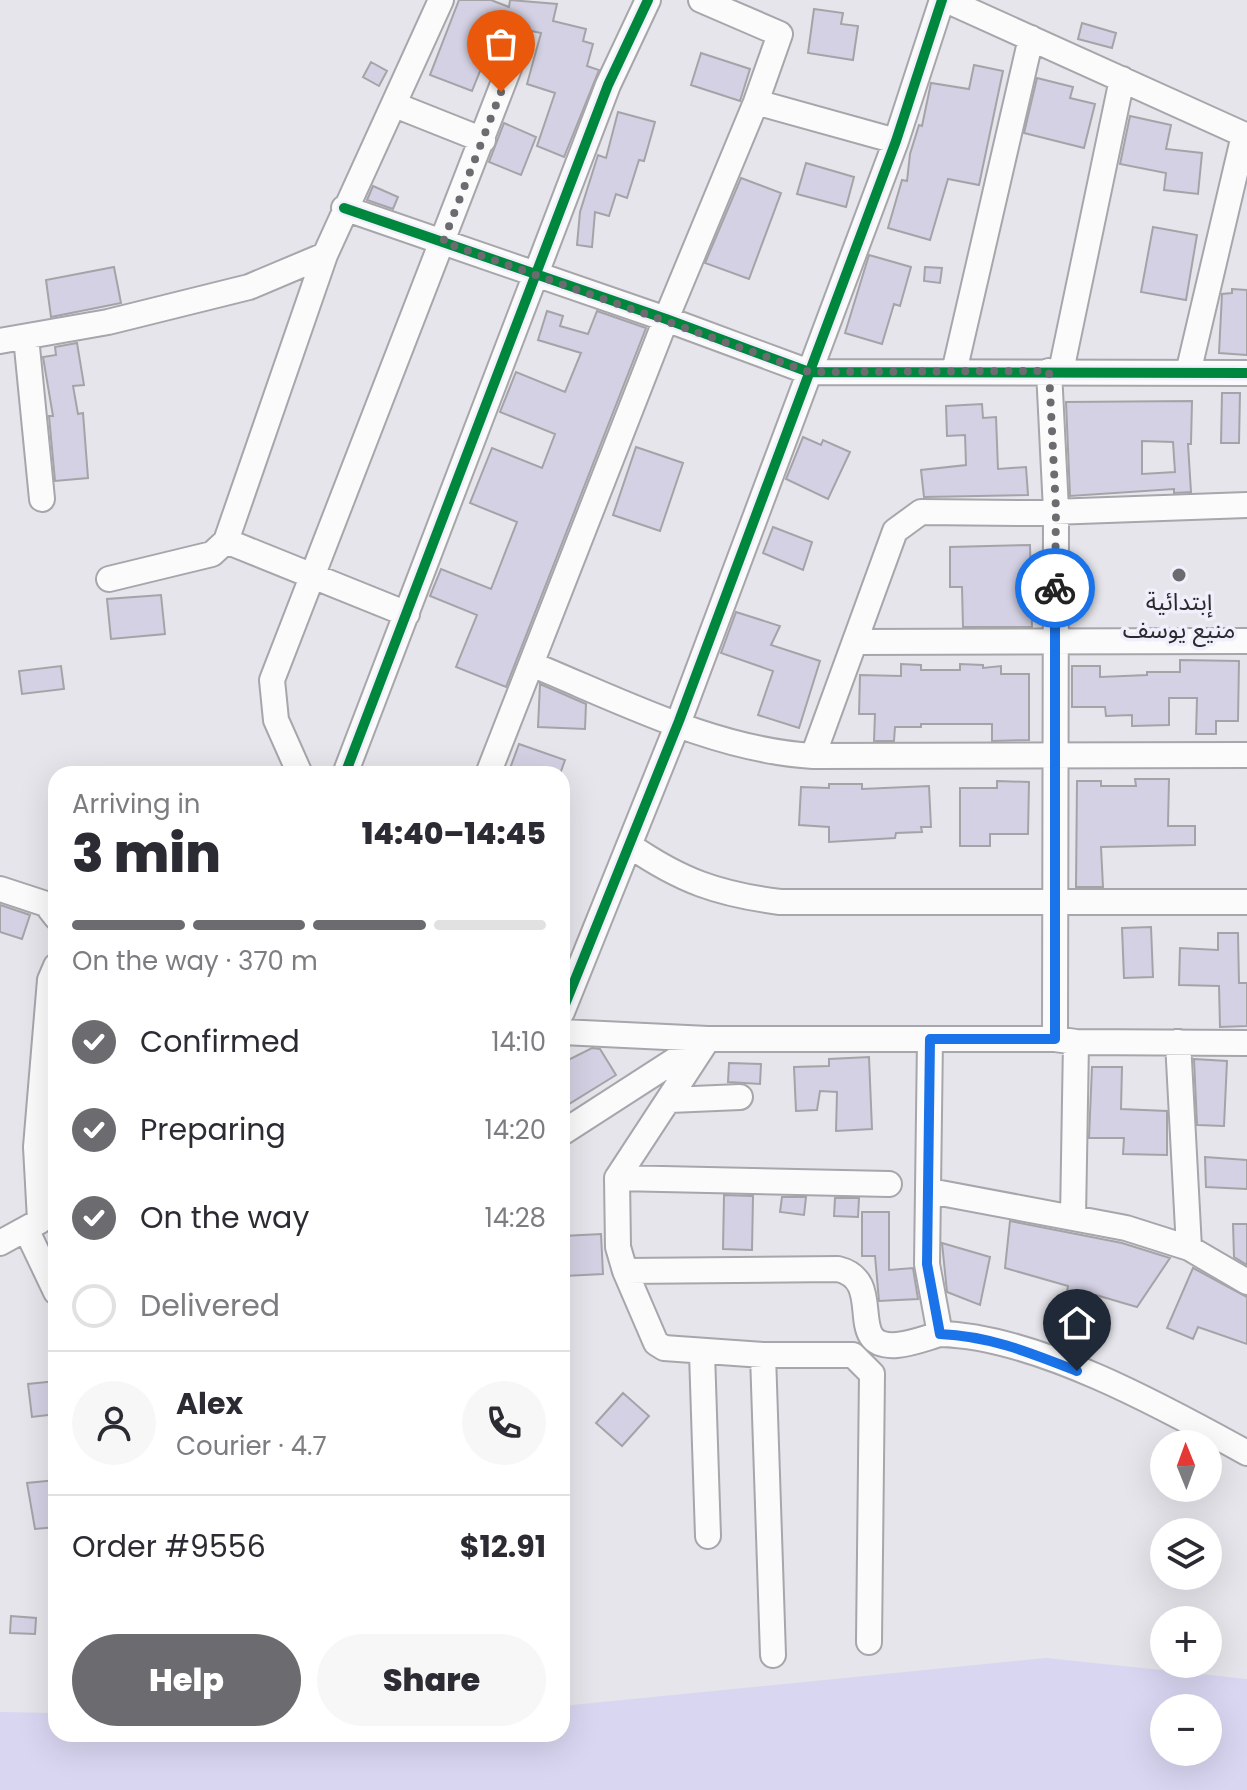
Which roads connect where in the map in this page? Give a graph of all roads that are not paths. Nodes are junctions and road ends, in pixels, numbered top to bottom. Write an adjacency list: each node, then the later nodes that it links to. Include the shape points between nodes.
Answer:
1 (441, 0): 9 (street)
2 (648, 0): 16 (street, via 608,85)
3 (701, 0): 8 (street, via 780,34)
4 (944, 0): 5 (street); 12 (street)
5 (1031, 38): 7 (street); 22 (street)
6 (518, 45): 11 (street)
7 (1122, 79): 10 (street); 20 (street)
8 (756, 102): 12 (street); 17 (street)
9 (395, 105): 11 (street); 13 (street)
10 (1246, 136): 23 (street)
11 (483, 140): 14 (street)
12 (896, 141): 21 (street)
13 (344, 208): 14 (street); 15 (street)
14 (443, 242): 16 (street); 29 (street)
15 (325, 255): 18 (street, via 249,287); 28 (street)
16 (536, 273): 17 (street); 31 (street)
17 (666, 319): 21 (street); 35 (street)
18 (26, 337): 19 (street); 25 (street)
19 (0, 341)
20 (1055, 371): 22 (street); 23 (street); 27 (street)
21 (809, 372): 22 (street); 36 (street)
22 (954, 372)
23 (1188, 373): 24 (street)
24 (1247, 373)
25 (42, 499)
26 (1247, 505): 27 (street)
27 (1056, 510): 32 (street); 34 (street, via 921,512 908,518 895,531)
28 (226, 541): 29 (street); 30 (street, via 212,554)
29 (312, 576): 31 (street); 40 (street, via 272,690 276,720)
30 (109, 579)
31 (407, 614): 41 (street)
32 (1055, 641): 33 (street); 34 (street); 39 (street)
33 (1247, 641)
34 (856, 642): 38 (street)
35 (531, 664): 36 (street); 42 (street)
36 (678, 724): 38 (street, via 767,752); 43 (street)
37 (1247, 755): 39 (street)
38 (813, 756): 39 (street)
39 (1055, 756): 45 (street)
40 (296, 766)
41 (348, 766)
42 (491, 766)
43 (629, 845): 45 (street, via 686,880 738,897 780,902); 48 (street)
44 (0, 889): 47 (street)
45 (1053, 902): 46 (street); 53 (street)
46 (1247, 902)
47 (48, 907)
48 (570, 992)
49 (48, 1004): 63 (street, via 36,1147)
50 (570, 1032): 51 (street)
51 (708, 1039): 52 (street); 57 (street); 58 (street)
52 (930, 1039): 53 (street); 61 (street)
53 (1066, 1040): 54 (street); 62 (street)
54 (1178, 1042): 55 (street); 65 (street)
55 (1247, 1043)
56 (740, 1097): 57 (street)
57 (670, 1100): 59 (street)
58 (570, 1128)
59 (617, 1178): 60 (street); 67 (street, via 618,1247)
60 (889, 1184)
61 (930, 1191): 62 (street); 69 (street, via 927,1264)
62 (1073, 1218): 65 (street)
63 (41, 1222): 64 (street); 66 (street)
64 (0, 1243)
65 (1189, 1248): 68 (street)
66 (48, 1255)
67 (625, 1271): 69 (street, via 853,1272 862,1282 872,1337 898,1345); 70 (street, via 656,1343)
68 (1247, 1282)
69 (940, 1334): 72 (street, via 1010,1344 1160,1405)
70 (702, 1353): 71 (street); 73 (street)
71 (763, 1355): 74 (street, via 853,1355 872,1374); 75 (street)
72 (1247, 1453)
73 (708, 1536)
74 (869, 1642)
75 (773, 1655)

